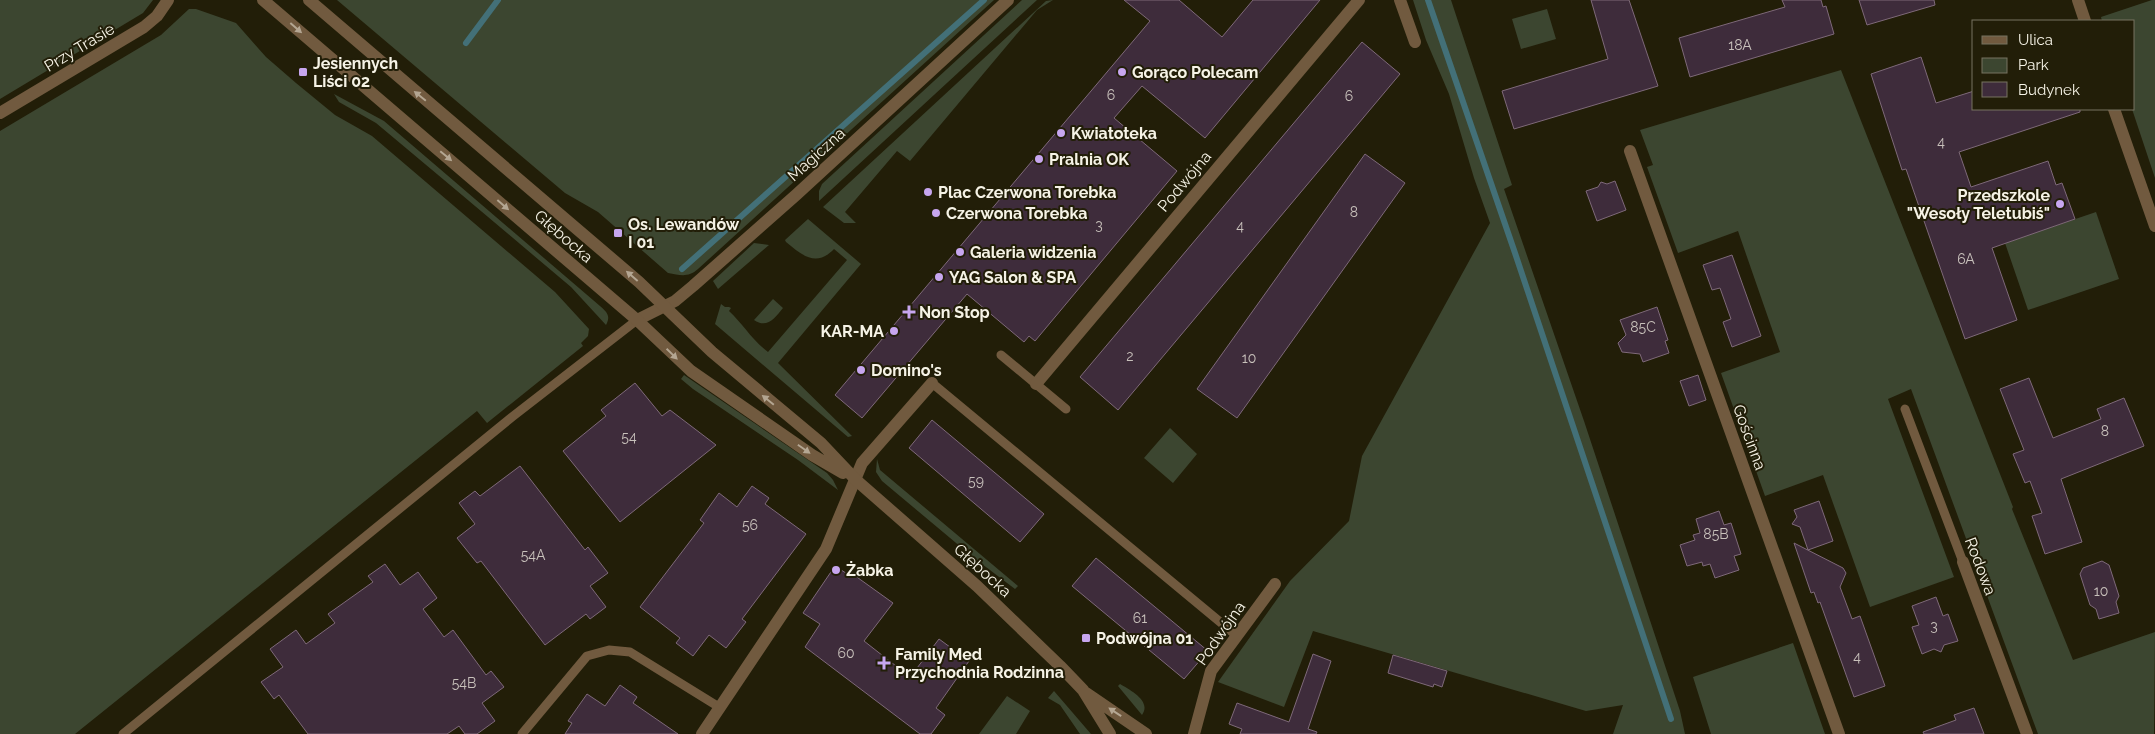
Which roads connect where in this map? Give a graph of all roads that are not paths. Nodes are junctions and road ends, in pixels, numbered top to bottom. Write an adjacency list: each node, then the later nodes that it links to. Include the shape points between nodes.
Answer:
1 (168, 0): 11 (street, Przy Trasie, via 144,27)
2 (263, 0): 15 (street, Głębocka, one-way to 15)
3 (309, 0): 14 (street, Głębocka, one-way to 3)
4 (1008, 0): 14 (street, Magiczna, via 786,204 675,301)
5 (1359, 0): 18 (street, Podwójna)
6 (1400, 0): 9 (street)
7 (2078, 0): 8 (street)
8 (2086, 20)
9 (1415, 42)
10 (2114, 110): 13 (street)
11 (0, 113)
12 (1630, 151): 33 (street, Gościnna)
13 (2155, 226)
14 (664, 306): 15 (street, Magiczna); 21 (street, Głębocka, one-way to 14, via 821,443 712,352)
15 (637, 320): 21 (street, Głębocka, one-way to 21, via 704,380 812,455); 27 (lane, via 512,416)
16 (1001, 355): 18 (lane)
17 (932, 382): 21 (street, via 862,463); 24 (lane)
18 (1036, 384): 19 (lane)
19 (1066, 409)
20 (1905, 409): 22 (lane, Rodowa)
21 (856, 480): 25 (street, Głębocka, via 977,586); 26 (street, via 826,548)
22 (1962, 562): 34 (street, Rodowa)
23 (1275, 584): 24 (street, Podwójna)
24 (1237, 636): 32 (street, Podwójna, via 1211,671)
25 (1083, 690): 30 (street, Głębocka); 31 (street, Głębocka, one-way to 25)
26 (719, 707): 28 (lane, via 630,652 609,650 588,656); 29 (street)
27 (123, 734)
28 (522, 734)
29 (702, 734)
30 (1110, 734)
31 (1146, 734)
32 (1194, 734)
33 (1839, 734)
34 (2027, 734)

